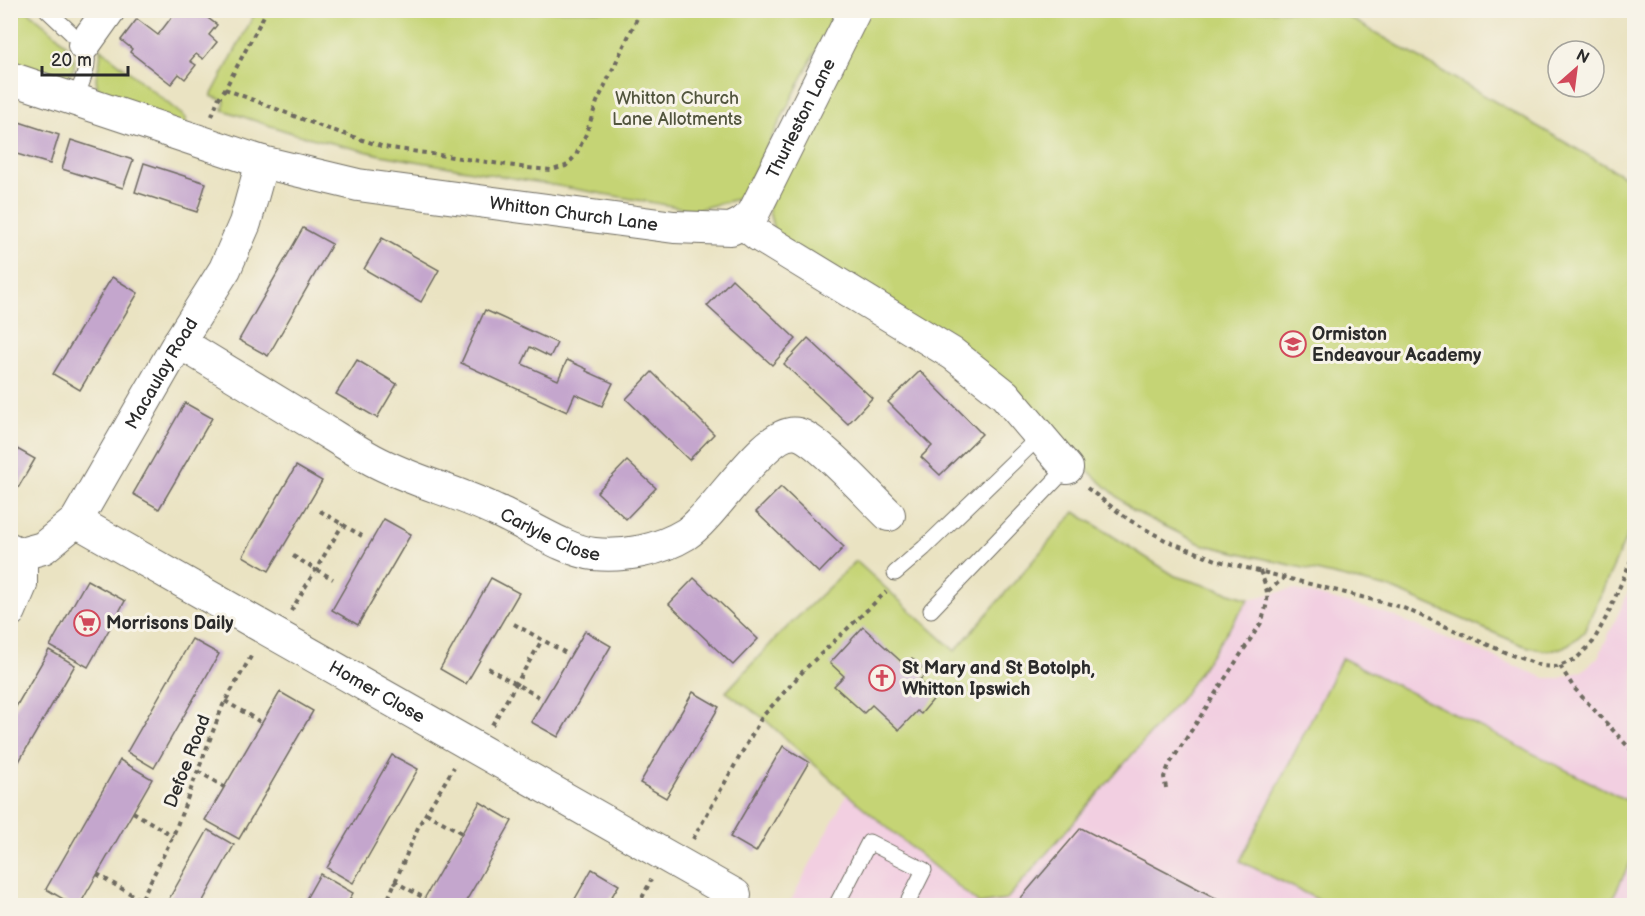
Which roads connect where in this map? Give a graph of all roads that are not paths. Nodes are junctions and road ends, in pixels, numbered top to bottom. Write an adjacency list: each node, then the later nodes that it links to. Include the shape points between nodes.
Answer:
1 (47, 10): 4 (lane)
2 (109, 10): 4 (street)
3 (855, 10): 8 (street, Thurleston Lane, via 753,214)
4 (84, 45): 6 (lane, via 88,59)
5 (10, 78): 6 (street, Whitton Church Lane)
6 (76, 99): 7 (street, Whitton Church Lane)
7 (262, 162): 8 (street, Whitton Church Lane, via 408,193 674,227 731,229); 9 (street, Macaulay Road, via 245,223 229,260)
8 (743, 223): 10 (street, via 953,354 1005,395)
9 (179, 342): 12 (street, Carlyle Close, via 373,460 495,509 592,554 644,551 688,534 765,447 780,436 797,434 813,441); 13 (street, Macaulay Road)
10 (1039, 437): 11 (street); 15 (lane)
11 (1067, 468): 16 (lane)
12 (889, 515)
13 (76, 521): 14 (street, Macaulay Road, via 43,548); 18 (street, Homer Close)
14 (16, 551): 17 (street, Macaulay Road, via 21,585)
15 (895, 573)
16 (931, 610)
17 (10, 611)
18 (735, 896)
19 (836, 906): 20 (lane, via 869,842 924,870)
20 (906, 906)

